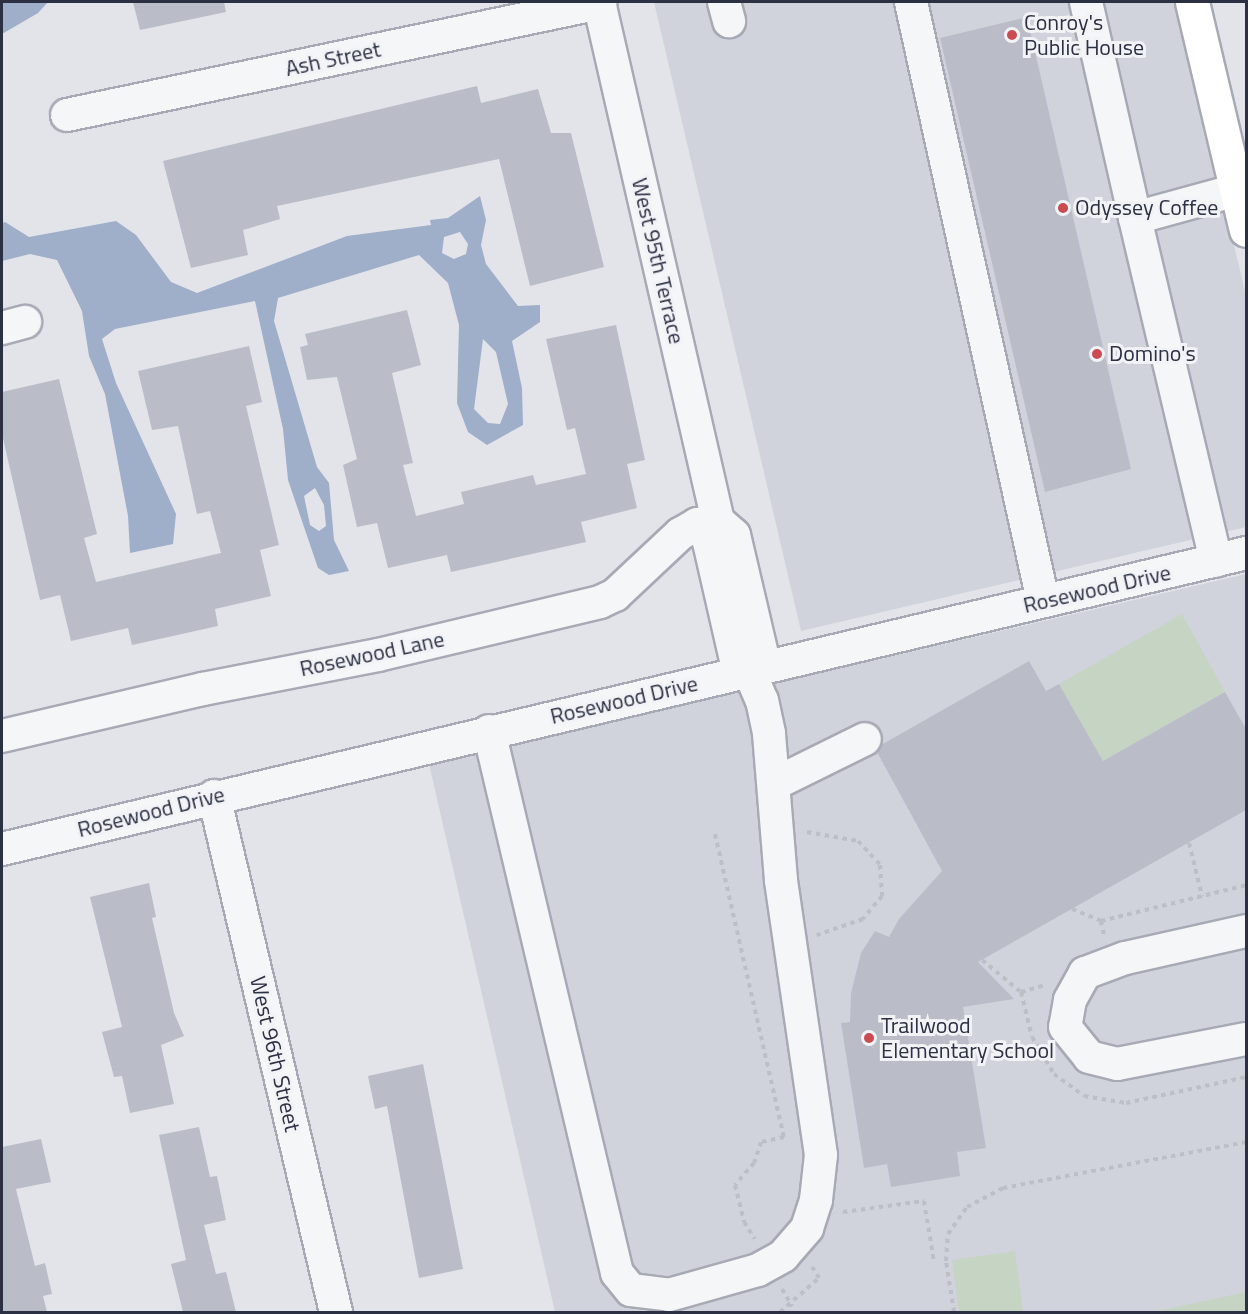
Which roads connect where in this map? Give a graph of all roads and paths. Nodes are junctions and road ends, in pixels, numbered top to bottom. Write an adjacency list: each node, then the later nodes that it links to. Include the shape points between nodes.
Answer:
1 (600, 2): 5 (street, Ash Street); 9 (street, West 95th Terrace)
2 (911, 2): 12 (street)
3 (1086, 2): 7 (street)
4 (1192, 2): 6 (main road)
5 (67, 115)
6 (1237, 190): 7 (street); 8 (main road)
7 (1135, 218): 11 (street)
8 (1246, 230)
9 (717, 521): 13 (street, West 95th Terrace, via 734,535); 15 (street, Rosewood Lane, via 698,524 680,534 615,595 600,602 378,655 203,689)
10 (1246, 553): 11 (street, Rosewood Drive)
11 (1216, 561): 12 (street, Rosewood Drive)
12 (1044, 601): 13 (street, Rosewood Drive)
13 (751, 670): 14 (street, Rosewood Drive); 17 (street, West 95th Terrace, via 765,712)
14 (489, 731): 17 (street, West 95th Terrace, via 617,1273 631,1290 649,1295 669,1294 758,1270 783,1256 807,1228 816,1200 821,1155 781,880); 18 (street, Rosewood Drive)
15 (2, 736)
16 (865, 739): 17 (street)
17 (776, 783)
18 (214, 796): 22 (street, Rosewood Drive); 38 (street, West 96th Street)
19 (805, 831): 28 (path, via 858,841 880,865 882,896 863,919)
20 (715, 834): 35 (path, via 784,1137 761,1142 754,1164 735,1185 744,1222)
21 (1189, 843): 24 (path)
22 (2, 849)
23 (1246, 885): 24 (path)
24 (1202, 896): 26 (path)
25 (1072, 909): 26 (path)
26 (1101, 921): 29 (path)
27 (1246, 931): 32 (street, via 1125,958 1085,973 1070,1000 1065,1027 1089,1057 1117,1064)
28 (813, 936)
29 (1105, 942)
30 (982, 960): 31 (path, via 1021,992)
31 (1050, 983)
32 (1246, 1040)
33 (1246, 1142): 40 (path, via 1004,1188 968,1207 948,1234 946,1261)
34 (836, 1214): 36 (path, via 924,1201)
35 (759, 1245)
36 (934, 1262)
37 (815, 1272): 39 (path, via 819,1278 813,1286)
38 (336, 1312)
39 (780, 1312)
40 (954, 1312)

